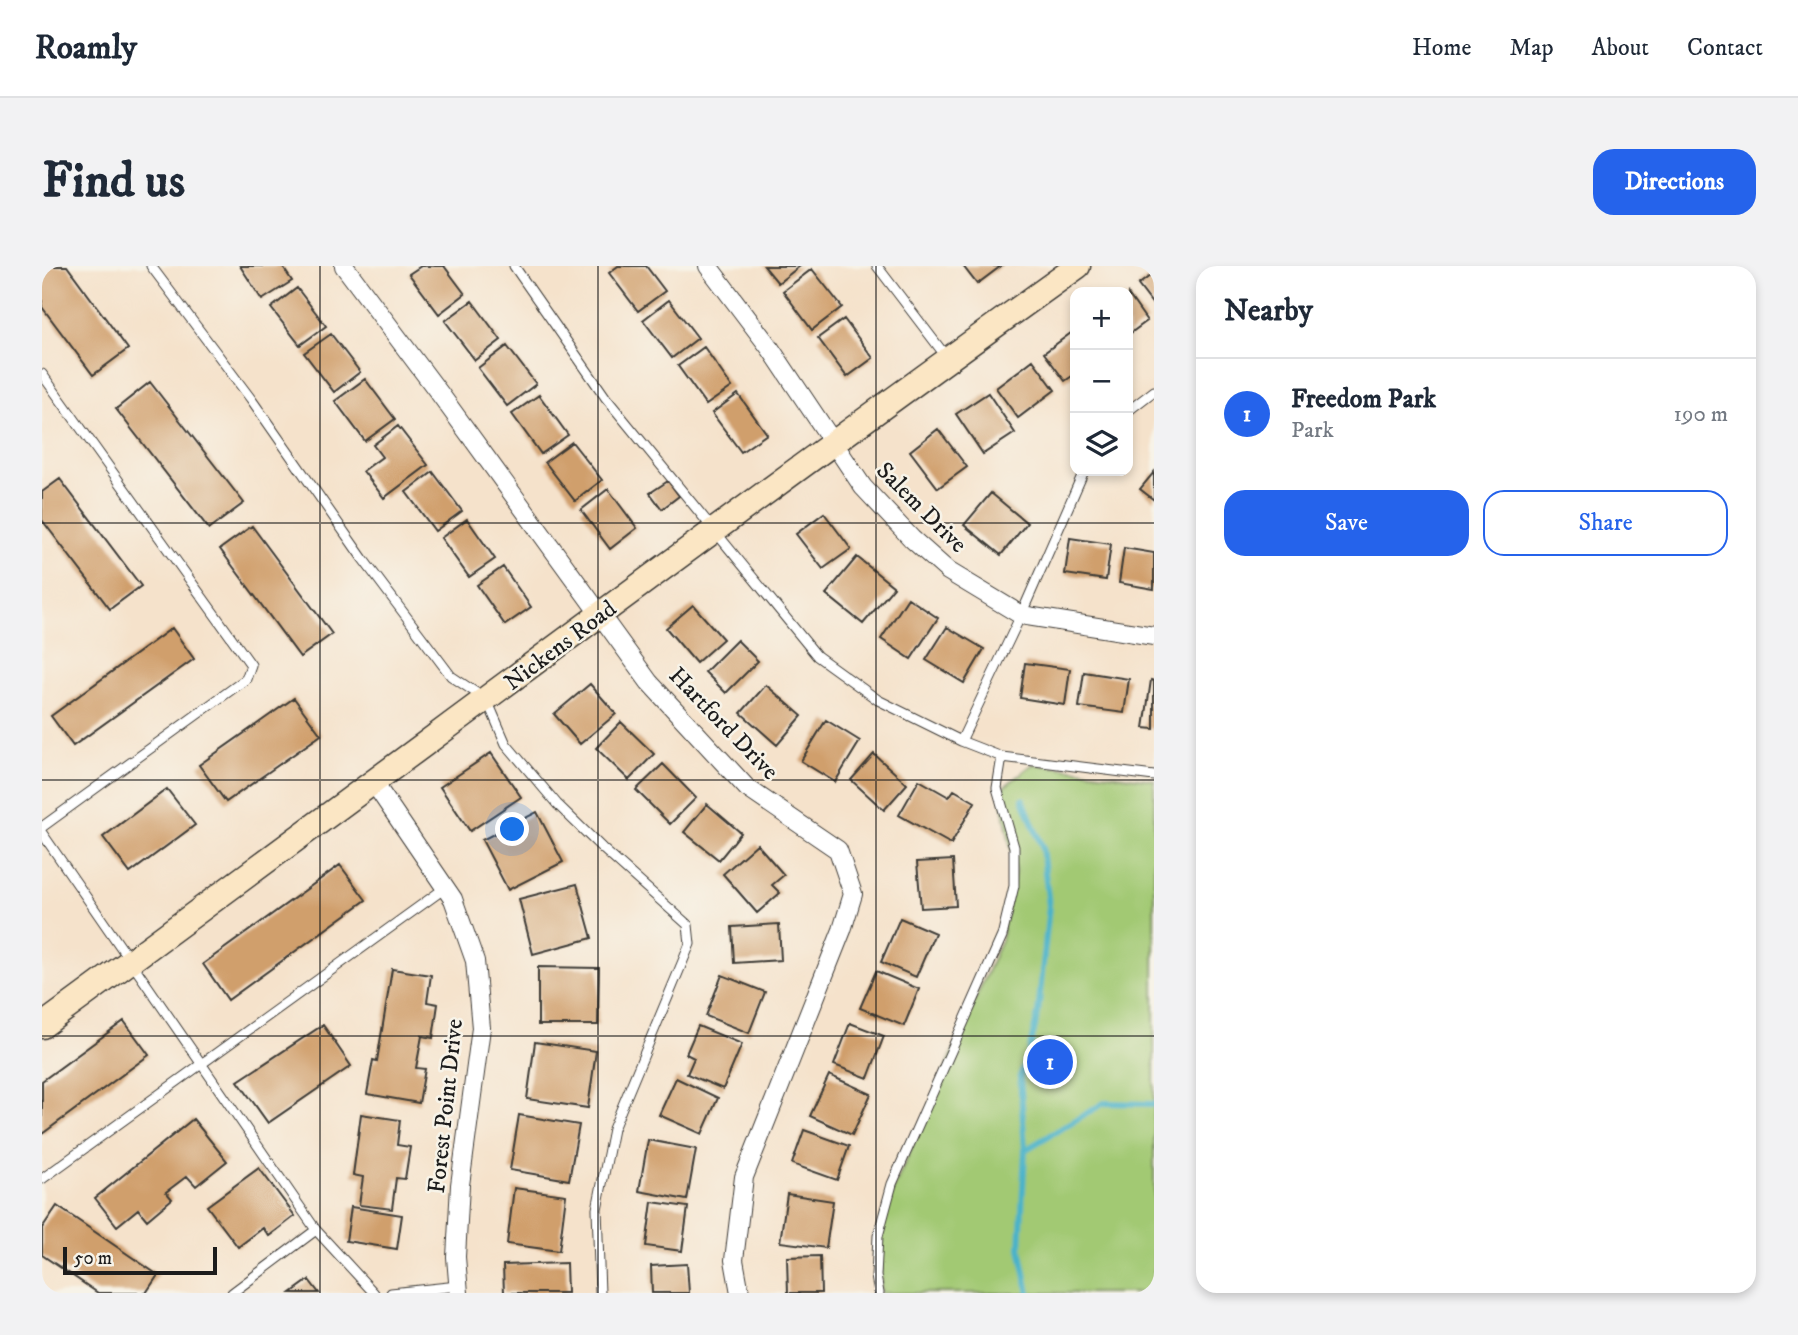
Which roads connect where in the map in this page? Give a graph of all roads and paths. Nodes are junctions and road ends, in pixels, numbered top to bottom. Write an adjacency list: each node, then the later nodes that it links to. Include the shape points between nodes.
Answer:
1 (151, 266): 17 (lane, via 451,676)
2 (344, 266): 14 (street, Hartford Drive)
3 (513, 266): 13 (lane, via 606,398)
4 (708, 266): 11 (street, Salem Drive)
5 (877, 266): 7 (lane)
6 (1073, 268): 7 (street, Nickens Road)
7 (949, 360): 11 (street, Nickens Road)
8 (42, 374): 22 (lane, via 251,665 246,679)
9 (1154, 391): 10 (lane)
10 (1133, 407)
11 (835, 443): 13 (street, Nickens Road); 15 (street, Salem Drive, via 863,487 912,539 948,571)
12 (1082, 476): 15 (lane)
13 (713, 532): 14 (street, Nickens Road); 18 (lane, via 817,656 878,700)
14 (600, 614): 17 (street, Nickens Road); 35 (street, Hartford Drive, via 649,682 747,788 838,850 853,894 744,1177 734,1260)
15 (1021, 615): 16 (street, Salem Drive); 18 (lane)
16 (1154, 636)
17 (486, 700): 21 (street, Nickens Road); 34 (lane, via 506,744 557,804 688,925 691,944 613,1129 597,1209)
18 (961, 741): 19 (lane)
19 (1002, 757): 20 (lane); 36 (lane, via 997,788 1014,847 1014,886 1002,936 892,1184 878,1236)
20 (1154, 776)
21 (374, 783): 24 (street, Forest Point Drive); 25 (street, Nickens Road)
22 (42, 827)
23 (42, 833): 25 (lane)
24 (445, 888): 27 (lane); 30 (street, Forest Point Drive, via 475,961 481,1028 460,1185)
25 (132, 960): 26 (street, Nickens Road); 27 (lane)
26 (42, 1026)
27 (202, 1063): 28 (lane); 29 (lane)
28 (42, 1179)
29 (316, 1230): 31 (lane); 32 (lane)
30 (458, 1289): 33 (lane)
31 (232, 1293)
32 (374, 1293)
33 (391, 1293)
34 (600, 1293)
35 (740, 1293)
36 (879, 1293)

